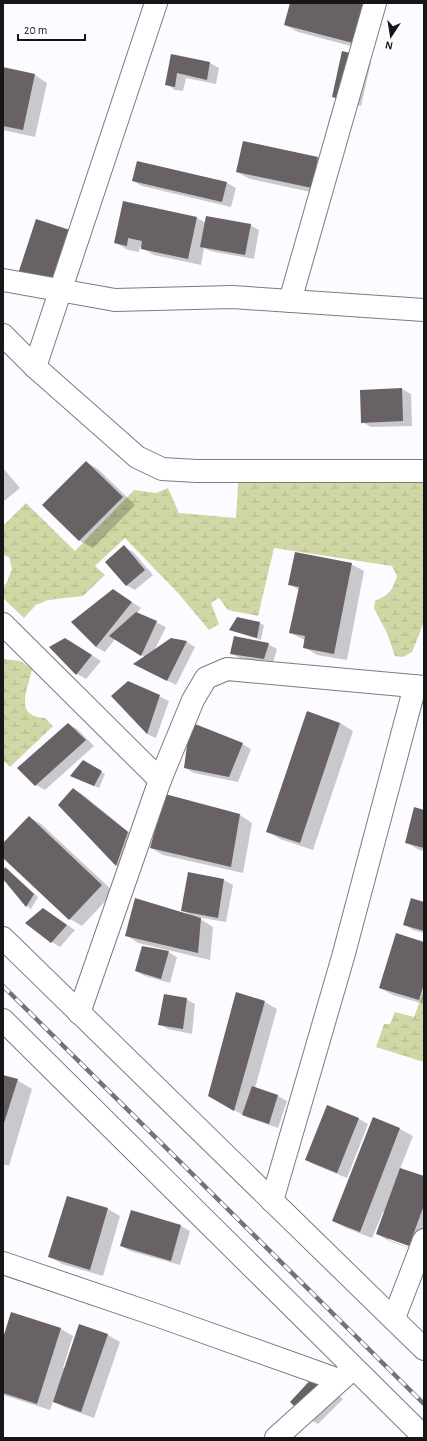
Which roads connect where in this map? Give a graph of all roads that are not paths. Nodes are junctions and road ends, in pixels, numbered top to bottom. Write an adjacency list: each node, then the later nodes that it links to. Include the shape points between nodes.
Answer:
1 (156, 3): 4 (street)
2 (375, 3): 5 (street)
3 (3, 280): 4 (street)
4 (61, 290): 5 (street, via 115,300 232,297); 8 (street)
5 (290, 301): 6 (street)
6 (424, 310)
7 (3, 335): 8 (street)
8 (35, 367): 9 (street, via 137,458 162,469)
9 (424, 471)
10 (3, 624): 12 (street)
11 (419, 686): 12 (street, via 227,669 206,678); 16 (street)
12 (160, 780): 14 (street)
13 (3, 938): 14 (street)
14 (79, 1013): 16 (street)
15 (3, 1020): 21 (street)
16 (272, 1201): 19 (street)
17 (424, 1240): 19 (street)
18 (3, 1263): 21 (street, via 159,1316)
19 (394, 1318): 20 (street)
20 (424, 1349)
21 (347, 1374): 22 (street); 23 (street)
22 (424, 1437)
23 (276, 1438)

